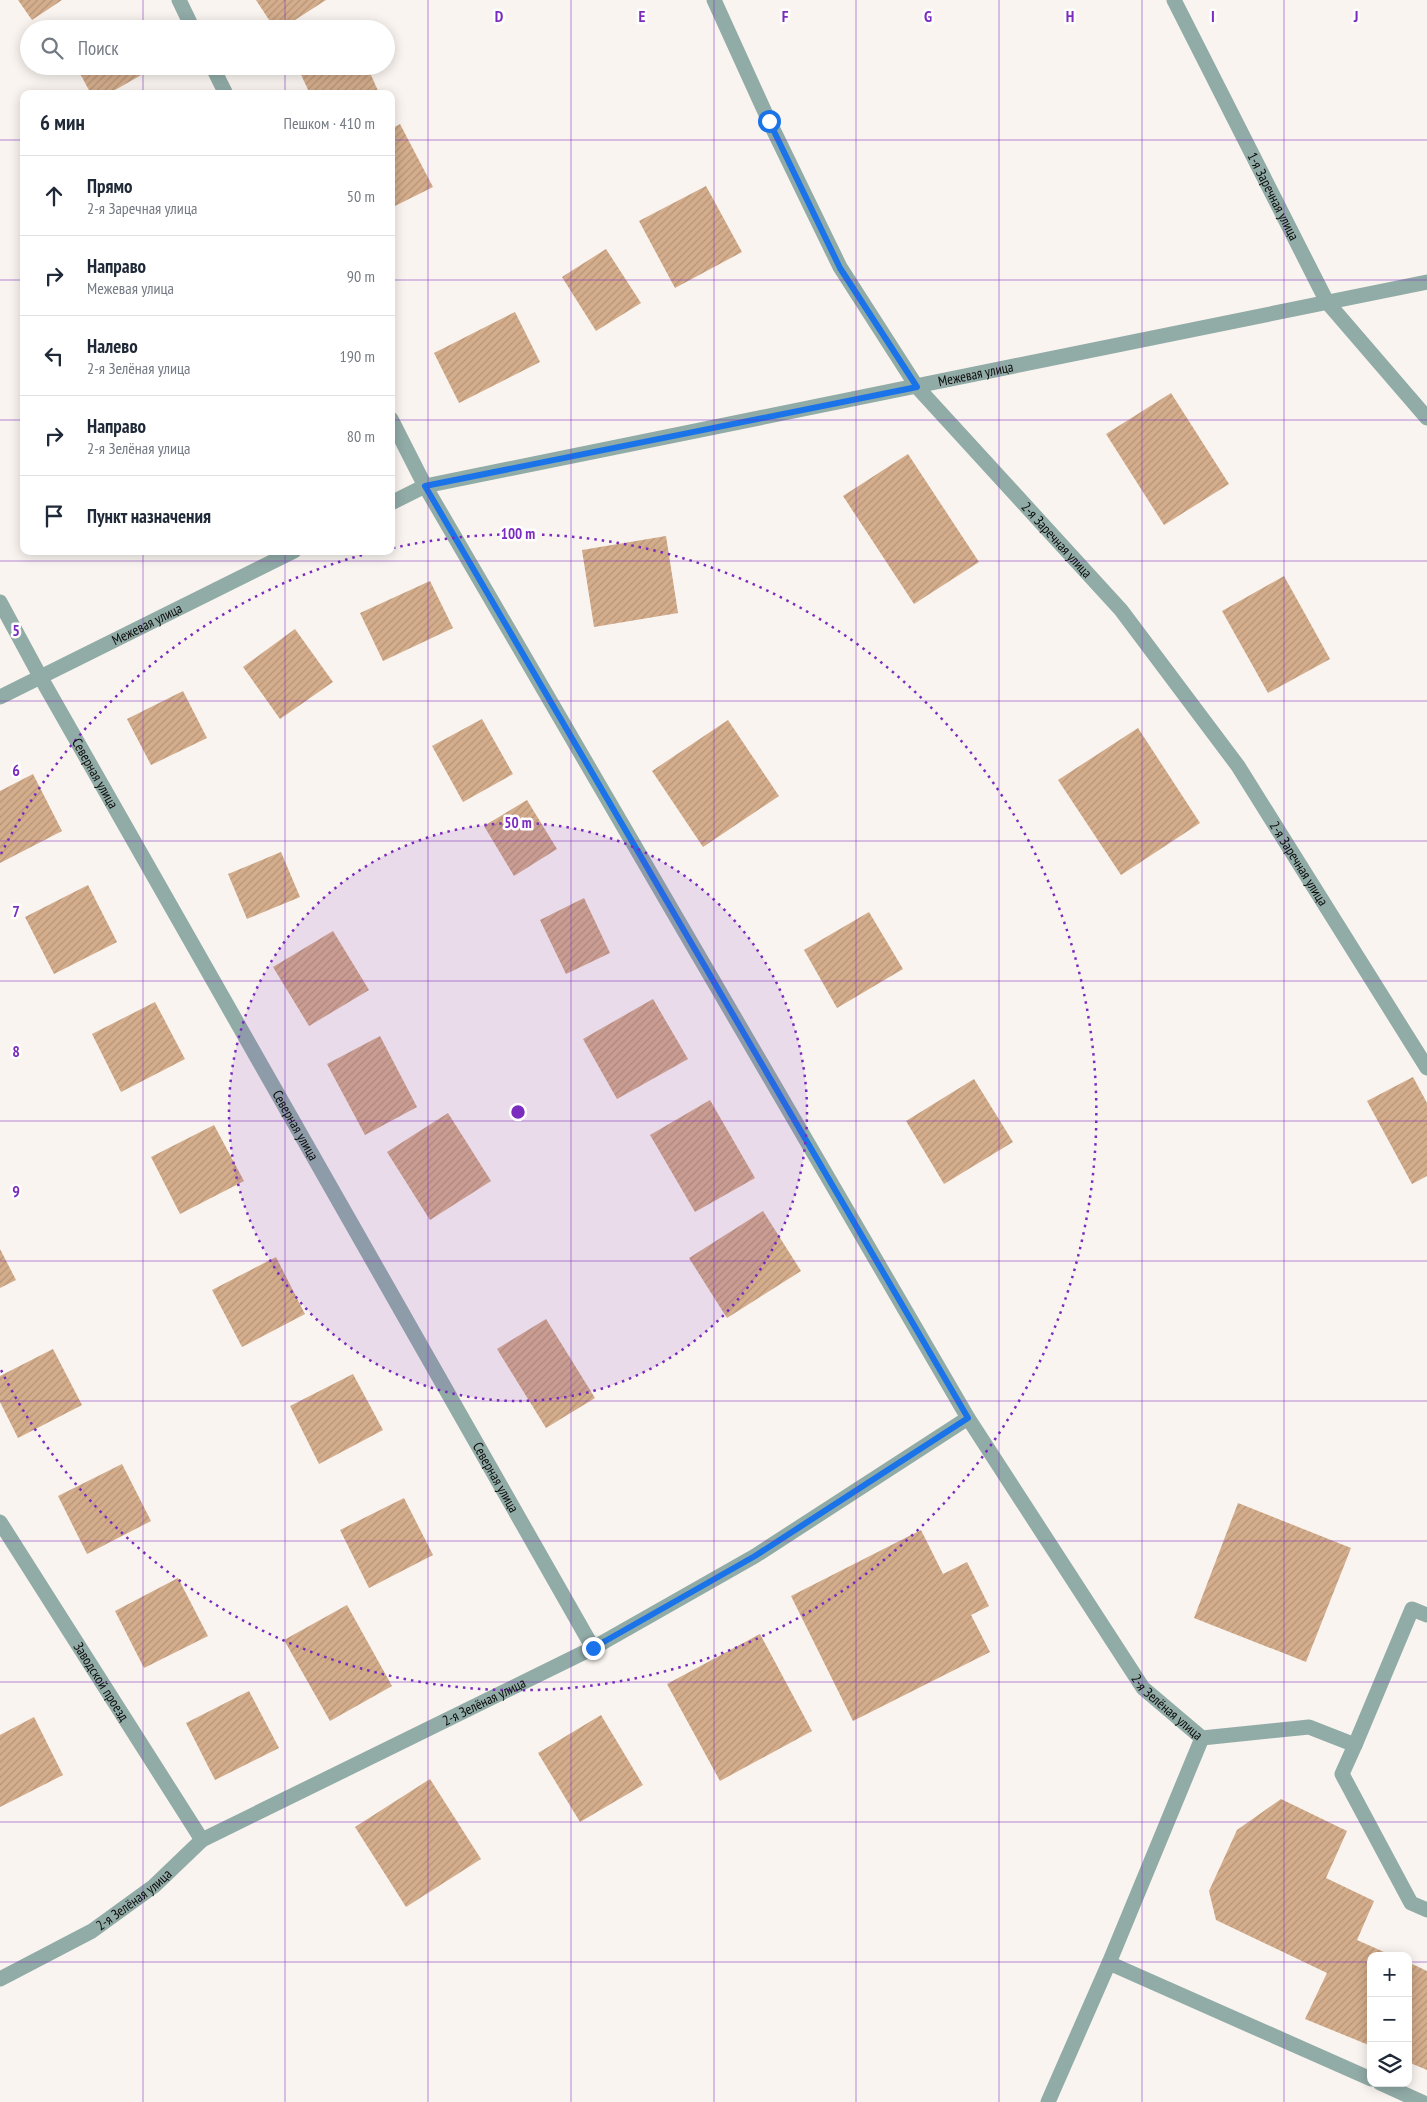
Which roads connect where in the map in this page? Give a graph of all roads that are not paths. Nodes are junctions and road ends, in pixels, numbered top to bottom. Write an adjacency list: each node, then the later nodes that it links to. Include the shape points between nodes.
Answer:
1 (179, 0): 4 (street)
2 (714, 0): 9 (street, 2-я Заречная улица, via 840,268)
3 (1174, 0): 8 (street, 1-я Заречная улица)
4 (189, 20)
5 (216, 75): 6 (street)
6 (224, 90)
7 (1427, 282): 8 (street)
8 (1327, 302): 9 (street, Межевая улица); 10 (street, 1-я Заречная улица)
9 (917, 387): 12 (street, Межевая улица); 18 (street, 2-я Заречная улица, via 1121,610 1238,766)
10 (1427, 418)
11 (395, 427): 12 (street, 2-я Зелёная улица)
12 (425, 486): 13 (street, Межевая улица); 19 (street, 2-я Зелёная улица)
13 (395, 501)
14 (286, 555): 16 (street, Межевая улица)
15 (0, 602): 16 (street, Северная улица)
16 (41, 678): 17 (street, Межевая улица); 22 (street, Северная улица)
17 (0, 698)
18 (1427, 1068)
19 (968, 1418): 22 (street, 2-я Зелёная улица, via 755,1556); 23 (street, 2-я Зелёная улица, via 1143,1688)
20 (0, 1522): 25 (street, Заводской проезд)
21 (1427, 1615): 24 (street, via 1412,1609)
22 (593, 1648): 25 (street, 2-я Зелёная улица)
23 (1202, 1738): 24 (street, via 1309,1727); 27 (street, 2-я Зелёная улица)
24 (1355, 1745): 26 (street, via 1342,1774 1411,1903)
25 (202, 1840): 28 (street, 2-я Зелёная улица, via 154,1886 92,1931)
26 (1427, 1910)
27 (1109, 1963): 29 (street); 31 (street, 2-я Зелёная улица)
28 (0, 1979)
29 (1367, 2077)
30 (1389, 2087): 32 (street)
31 (1048, 2102)
32 (1422, 2102)

